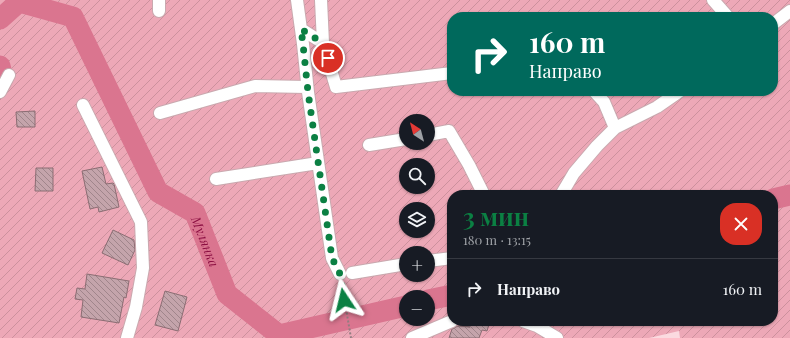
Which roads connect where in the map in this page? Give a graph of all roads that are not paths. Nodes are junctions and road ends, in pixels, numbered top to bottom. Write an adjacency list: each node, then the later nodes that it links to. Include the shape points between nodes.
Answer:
1 (297, 0): 7 (street)
2 (321, 0): 8 (street)
3 (713, 0): 4 (street)
4 (724, 12)
5 (789, 14): 6 (street)
6 (778, 21)
7 (301, 29): 8 (street); 11 (street)
8 (323, 43): 9 (street, via 336,87)
9 (447, 74)
10 (9, 75): 12 (street)
11 (307, 87): 16 (street, via 254,86); 21 (street)
12 (0, 92)
13 (599, 96): 17 (street, via 604,102)
14 (673, 96): 17 (street)
15 (83, 105): 30 (street, via 142,222 144,268)
16 (160, 113)
17 (615, 128): 24 (street, via 596,146)
18 (435, 133): 23 (street, via 449,131)
19 (399, 140): 20 (street)
20 (369, 145)
21 (318, 163): 22 (street); 27 (street, via 332,258 346,273)
22 (216, 179)
23 (482, 190)
24 (564, 190)
25 (447, 259): 26 (street)
26 (435, 260)
27 (399, 265)
28 (447, 323): 31 (street)
29 (537, 326): 32 (street)
30 (127, 338)
31 (412, 338)
32 (557, 338)

